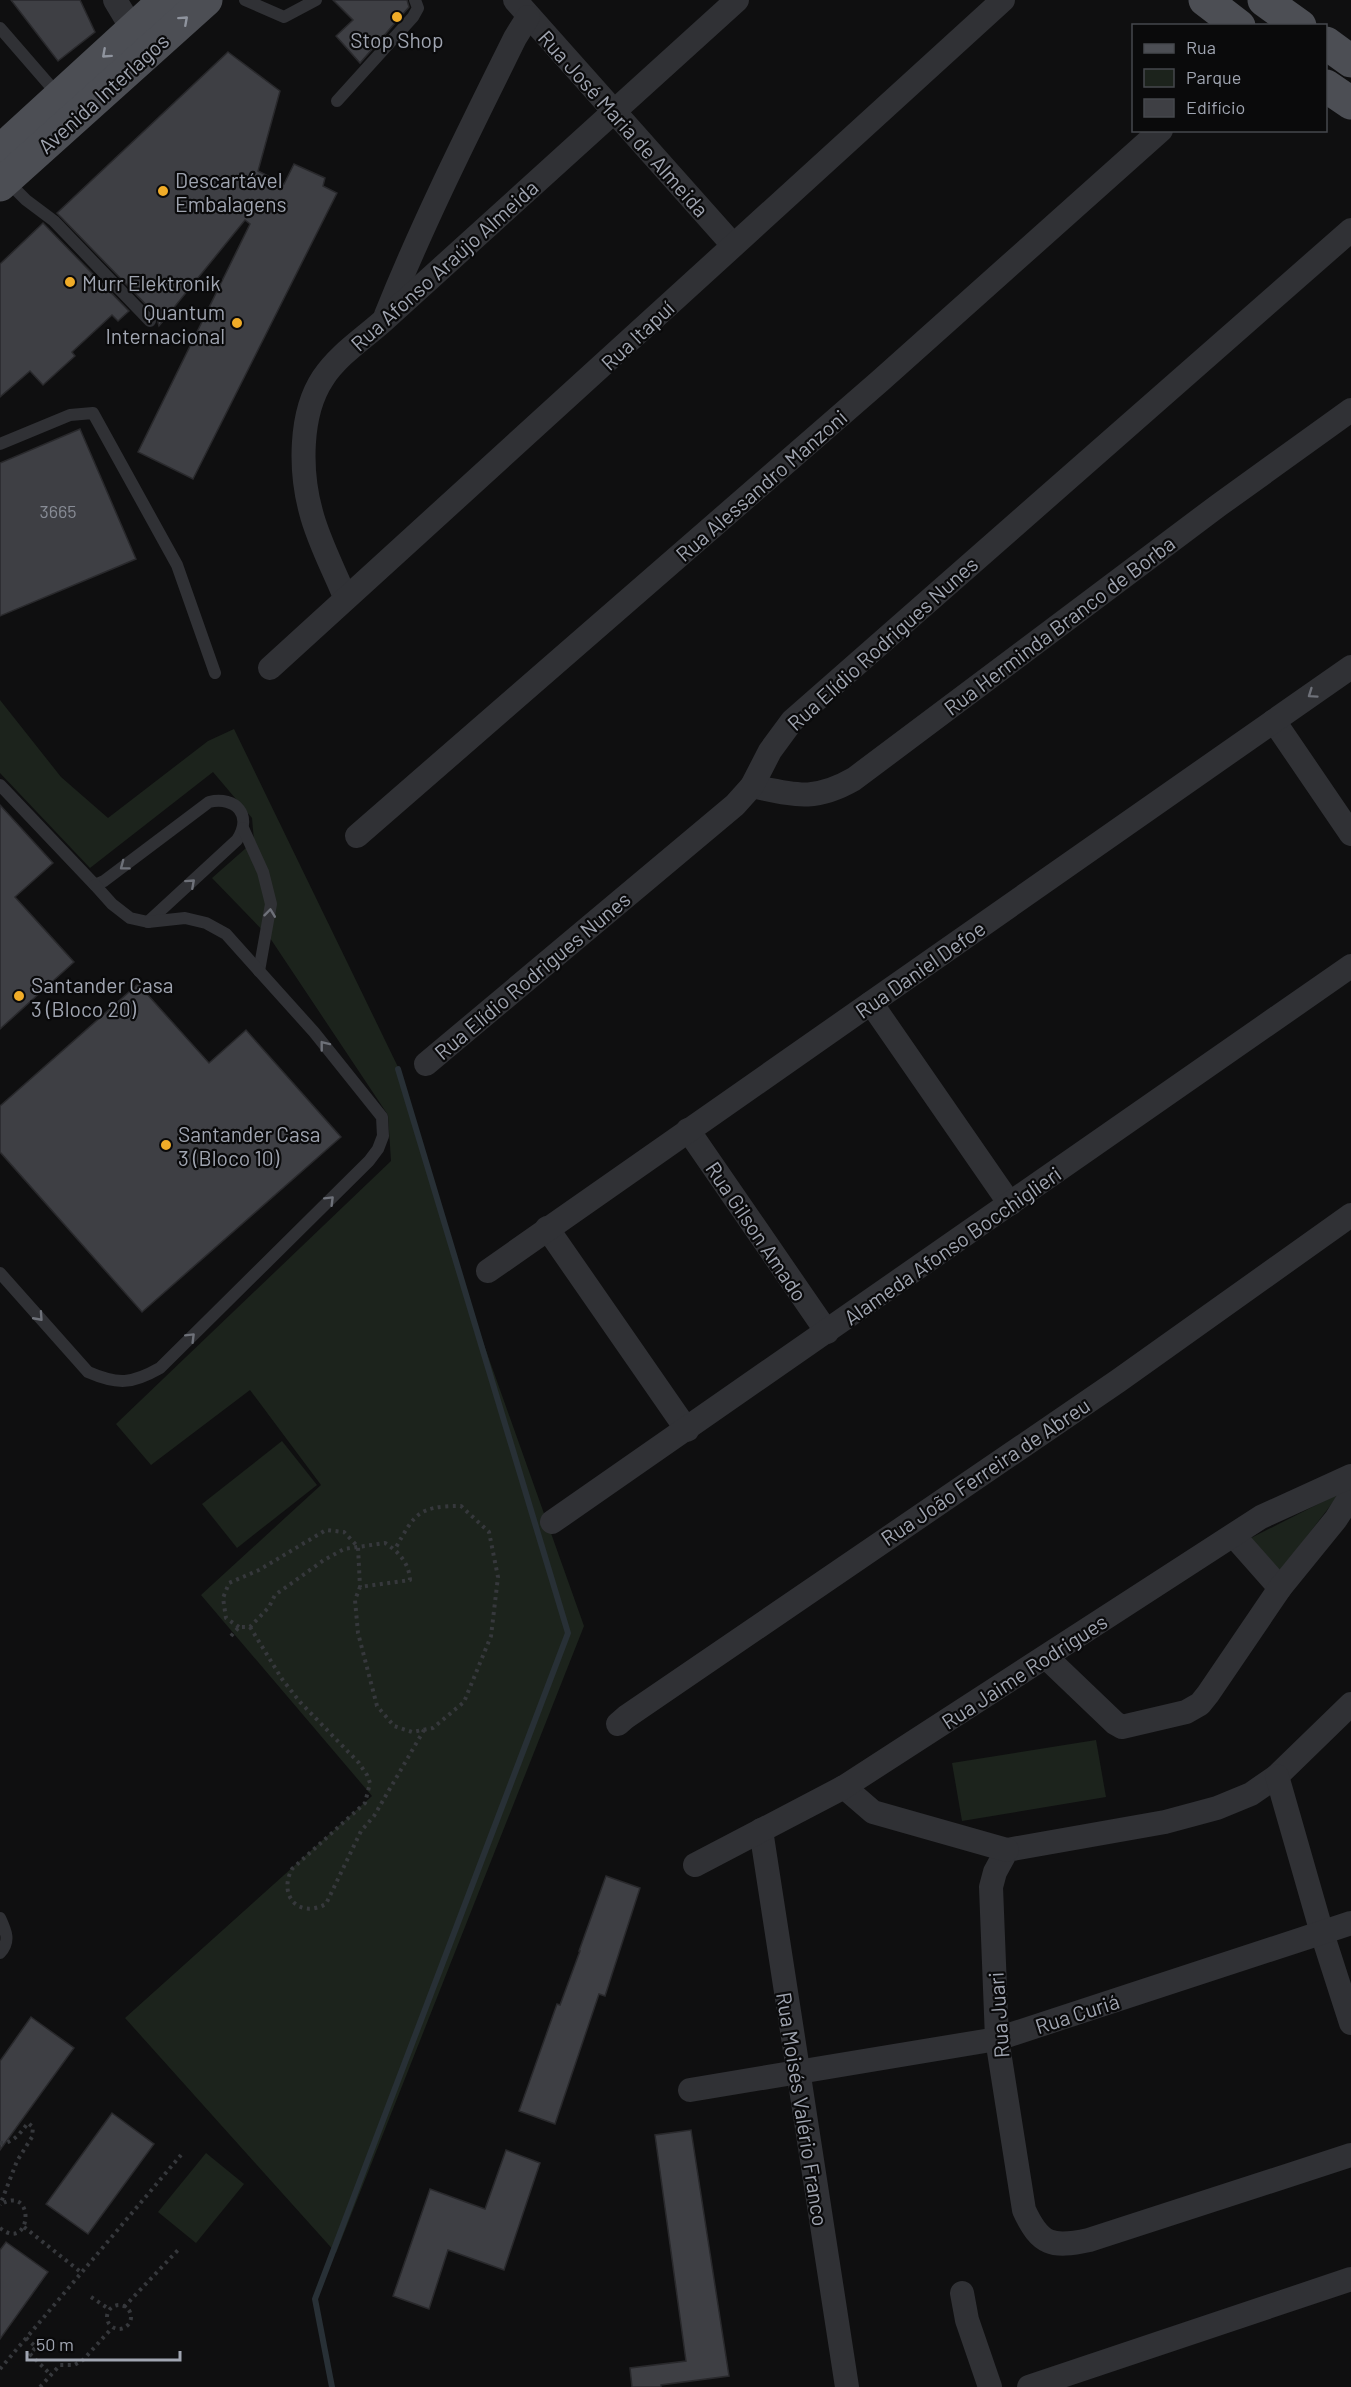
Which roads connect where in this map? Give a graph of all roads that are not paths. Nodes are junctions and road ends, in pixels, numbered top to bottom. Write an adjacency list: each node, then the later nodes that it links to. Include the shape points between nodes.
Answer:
1 (115, 0): 15 (street)
2 (165, 0): 15 (main road, Avenida Interlagos)
3 (206, 0): 24 (main road, Avenida Interlagos, one-way to 3)
4 (246, 0): 5 (lane, via 284,16)
5 (316, 0)
6 (415, 0): 20 (lane, via 418,8 413,17)
7 (737, 0): 22 (street, Rua Afonso Araújo Almeida)
8 (1003, 0): 26 (street, Rua Itapuí)
9 (1205, 0): 12 (main road)
10 (1264, 0): 13 (main road)
11 (521, 8): 22 (street, Rua José Maria de Almeida); 28 (street, via 515,38 413,247)
12 (1236, 24)
13 (1297, 24)
14 (0, 28): 19 (lane)
15 (133, 30): 19 (main road, Avenida Interlagos, one-way to 19)
16 (1327, 44): 17 (main road)
17 (1351, 61)
18 (1327, 87): 21 (main road)
19 (60, 97): 24 (main road, Avenida Interlagos)
20 (337, 101)
21 (1351, 103)
22 (614, 112): 26 (street, Rua José Maria de Almeida); 28 (street, Rua Afonso Araújo Almeida)
23 (1159, 132): 40 (street, Rua Alessandro Manzoni)
24 (2, 172): 27 (lane)
25 (1351, 230): 37 (street, Rua Elídio Rodrigues Nunes, via 792,721 770,751)
26 (734, 245): 31 (street, Rua Itapuí)
27 (150, 321)
28 (383, 321): 31 (street, Rua Afonso Araújo Almeida, via 323,378 311,402 305,436 311,513)
29 (1351, 410): 37 (street, Rua Herminda Branco de Borba, via 854,779 827,793 812,795)
30 (0, 444): 34 (lane, via 70,415 93,413 177,565)
31 (345, 597): 33 (street, Rua Itapuí)
32 (1351, 667): 35 (street, Rua Daniel Defoe, one-way to 35)
33 (270, 668)
34 (215, 672)
35 (1274, 721): 39 (street); 45 (street, Rua Daniel Defoe)
36 (0, 785): 41 (lane)
37 (752, 786): 46 (street, Rua Elídio Rodrigues Nunes, via 735,805)
38 (243, 828): 41 (lane, one-way to 41, via 243,815 231,802 209,802); 42 (lane, one-way to 38, via 237,840); 44 (lane, one-way to 38, via 271,904 263,872)
39 (1351, 834)
40 (357, 836)
41 (95, 885): 42 (lane, via 130,918)
42 (148, 922): 44 (lane, via 185,918 206,923 226,934)
43 (1351, 966): 48 (street, Alameda Afonso Bocchiglieri)
44 (259, 971): 52 (lane, one-way to 44, via 88,1372 106,1380 126,1382 144,1377 160,1368 369,1161 382,1136 382,1117)
45 (871, 1003): 47 (street, Rua Daniel Defoe); 48 (street)
46 (426, 1064)
47 (688, 1130): 50 (street, Rua Daniel Defoe); 53 (street, Rua Gilson Amado)
48 (1010, 1204): 53 (street, Alameda Afonso Bocchiglieri)
49 (1351, 1215): 62 (street, Rua João Ferreira de Abreu, via 1118,1381)
50 (548, 1228): 51 (street, Rua Daniel Defoe); 54 (street)
51 (488, 1271)
52 (0, 1273)
53 (827, 1332): 54 (street, Alameda Afonso Bocchiglieri)
54 (687, 1430): 57 (street, Alameda Afonso Bocchiglieri)
55 (1351, 1476): 58 (street, Rua Jaime Rodrigues, via 1277,1509)
56 (1351, 1496): 59 (street)
57 (552, 1522)
58 (1234, 1536): 59 (street); 60 (street, Rua Jaime Rodrigues)
59 (1280, 1588): 60 (street, via 1208,1694 1186,1712 1122,1727)
60 (1046, 1657): 64 (street, Rua Jaime Rodrigues)
61 (1351, 1704): 63 (street)
62 (618, 1724)
63 (1277, 1776): 66 (street, via 1217,1808 1165,1822); 70 (street)
64 (844, 1787): 65 (street, Rua Jaime Rodrigues); 66 (street, via 873,1812)
65 (761, 1830): 67 (street, Rua Jaime Rodrigues); 74 (street, Rua Moisés Valério Franco)
66 (1007, 1850): 73 (street, Rua Juari, via 991,1887)
67 (695, 1865)
68 (0, 1918): 71 (lane, via 7,1933 6,1947)
69 (1351, 1923): 70 (street, Rua Curiá)
70 (1322, 1933): 72 (street); 73 (street, Rua Curiá)
71 (0, 1953)
72 (1351, 2023)
73 (997, 2039): 74 (street, Rua Curiá); 76 (street, Rua Juari, via 1024,2210 1034,2231 1050,2242 1089,2240)
74 (796, 2073): 75 (street, Rua Curiá); 79 (street, Rua Moisés Valério Franco)
75 (690, 2090)
76 (1351, 2155)
77 (1351, 2279): 81 (street)
78 (962, 2293): 80 (street)
79 (847, 2387)
80 (990, 2387)
81 (1029, 2387)

